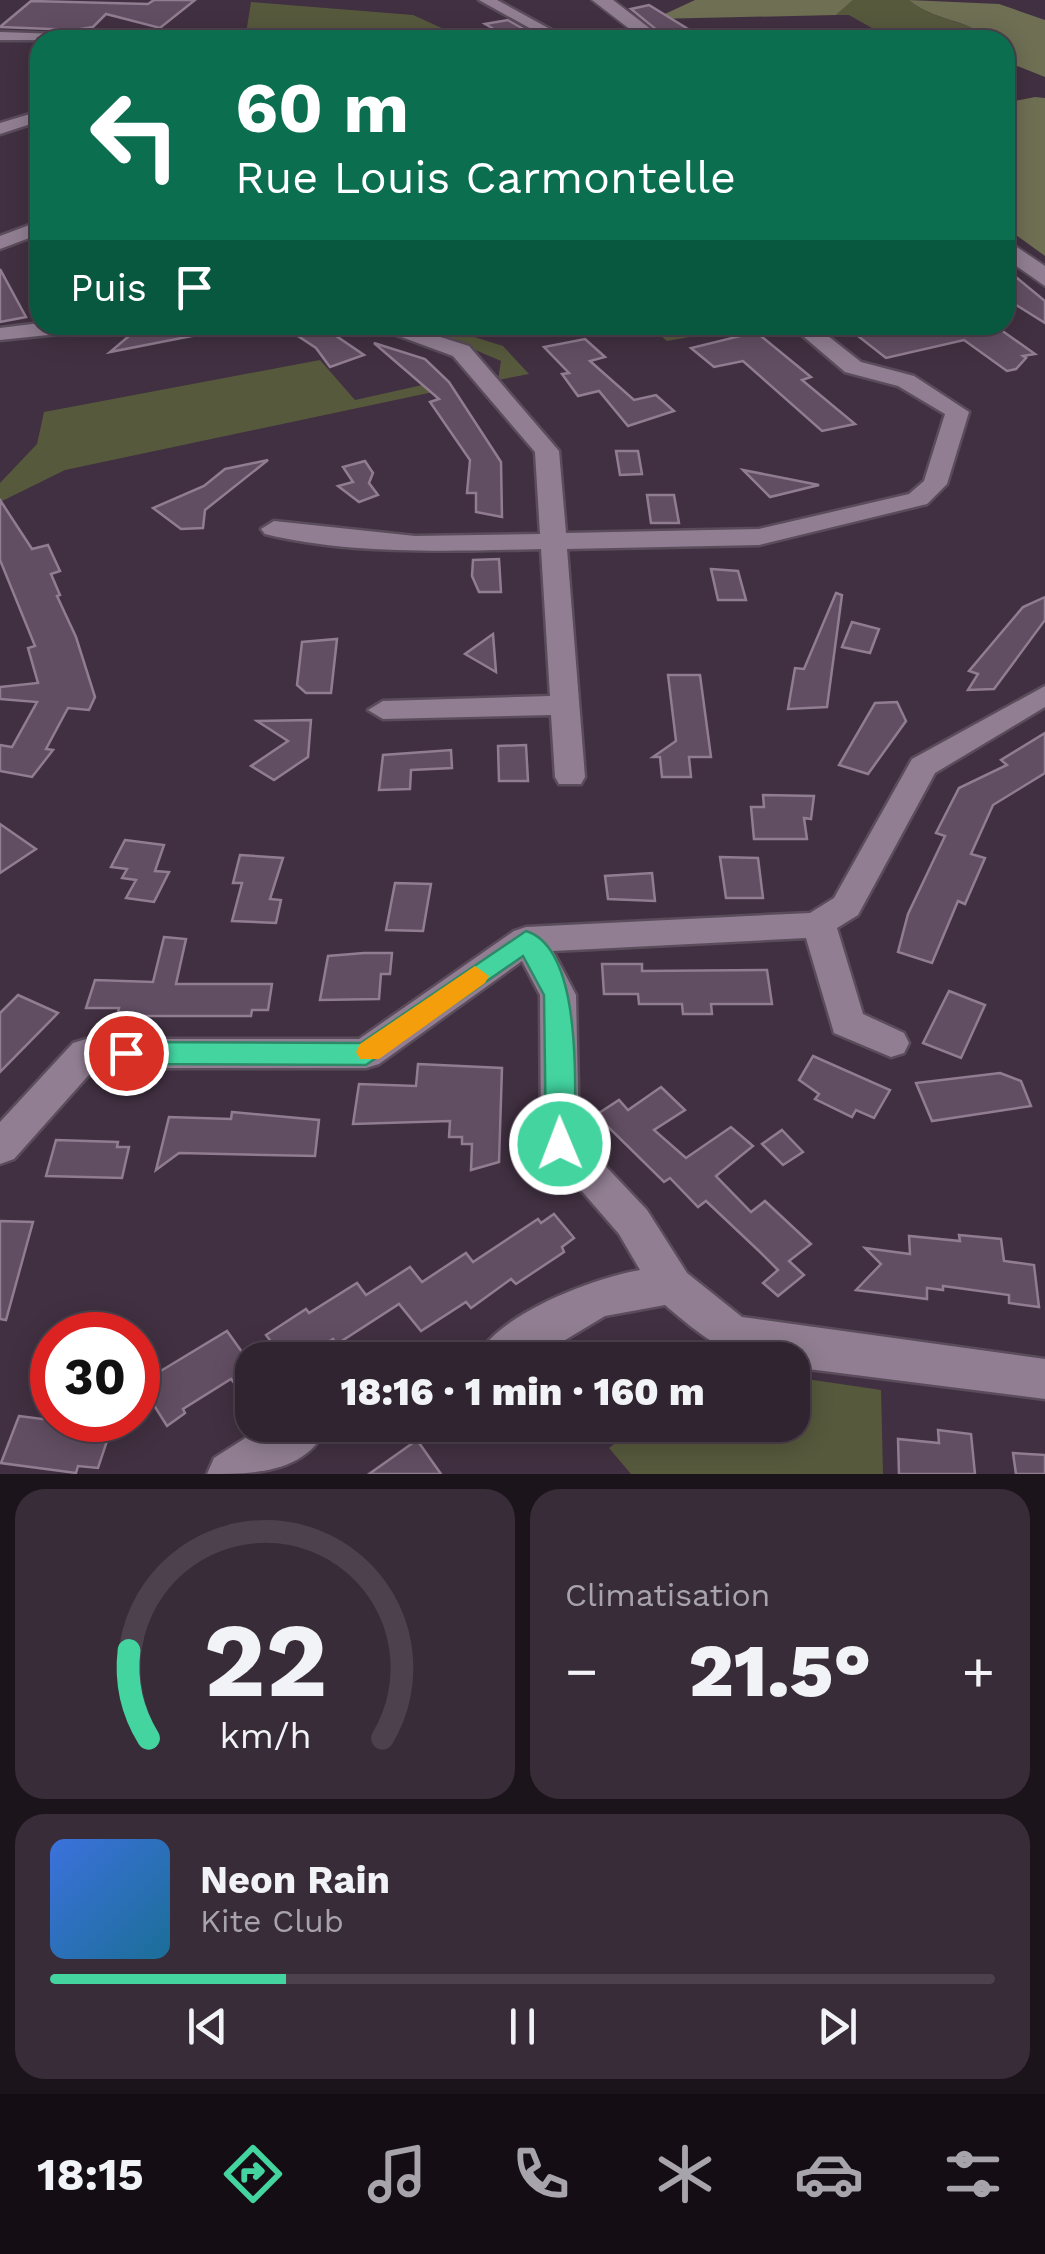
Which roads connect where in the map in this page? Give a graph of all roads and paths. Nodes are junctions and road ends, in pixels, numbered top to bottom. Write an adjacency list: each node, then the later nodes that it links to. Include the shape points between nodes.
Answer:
1 (486, 0): 3 (street)
2 (602, 0): 4 (street)
3 (543, 30)
4 (637, 30)
5 (0, 36): 6 (street)
6 (30, 37)
7 (30, 119): 8 (street)
8 (0, 129)
9 (30, 231): 10 (street)
10 (0, 243)
11 (1015, 254): 12 (street)
12 (1045, 278)
13 (30, 331): 14 (street)
14 (0, 334)
15 (414, 335): 18 (street, via 452,346 547,451)
16 (813, 335): 18 (street, via 852,367 906,381 956,412 928,492 760,537)
17 (274, 529): 18 (street, via 415,544)
18 (553, 541): 20 (street)
19 (1045, 695): 23 (street, via 923,766 846,906)
20 (564, 704): 21 (street); 22 (street)
21 (383, 710)
22 (570, 777)
23 (819, 923): 24 (street); 25 (street, via 847,1023)
24 (526, 940): 26 (street, via 366,1054 86,1053); 27 (street, via 558,995 560,1144 633,1222)
25 (892, 1043)
26 (0, 1148)
27 (672, 1286): 28 (street, via 626,1288 575,1306); 29 (street, via 731,1334 779,1346)
28 (523, 1342)
29 (1045, 1379)
30 (286, 1442): 31 (street)
31 (257, 1467)

